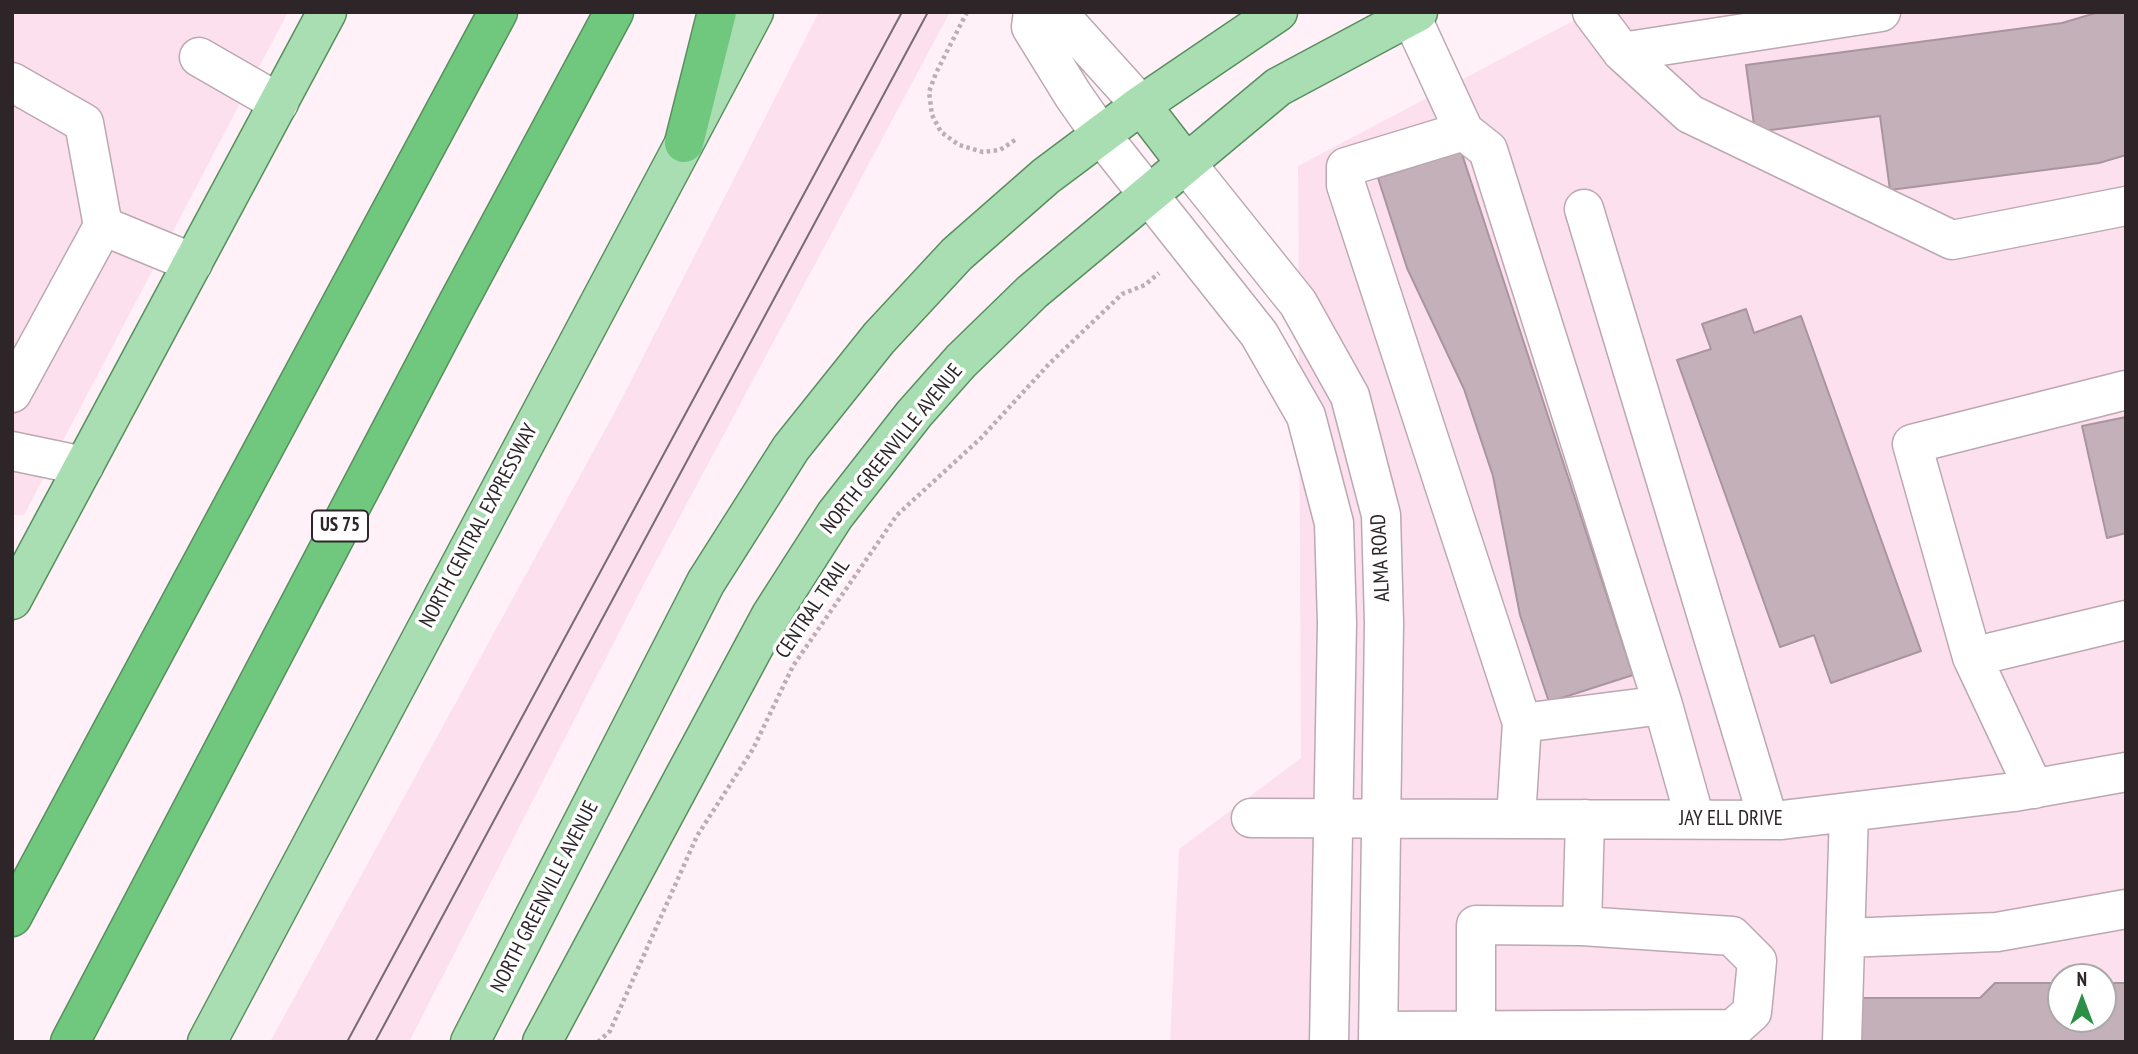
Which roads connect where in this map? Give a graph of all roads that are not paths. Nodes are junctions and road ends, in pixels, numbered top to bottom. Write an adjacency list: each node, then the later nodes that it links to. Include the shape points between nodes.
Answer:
1 (327, 12): 15 (main road)
2 (498, 12): 46 (highway)
3 (614, 12): 51 (highway, US 75)
4 (717, 12): 19 (highway)
5 (754, 12): 19 (main road, NORTH CENTRAL EXPRESSWAY)
6 (1034, 12): 18 (street, via 1031,27)
7 (1057, 12): 16 (street)
8 (1278, 12): 16 (main road, NORTH GREENVILLE AVENUE)
9 (1592, 12): 12 (street)
10 (1881, 12): 12 (street)
11 (1415, 14): 17 (street); 20 (main road, NORTH GREENVILLE AVENUE, via 1278,87)
12 (1622, 52): 22 (street, via 1690,114 1952,240)
13 (199, 57): 15 (street)
14 (12, 82): 24 (street, via 84,123)
15 (279, 103): 25 (main road)
16 (1141, 105): 18 (main road, NORTH GREENVILLE AVENUE); 20 (main road, ALMA ROAD)
17 (1464, 131): 33 (street, via 1488,150); 34 (street, via 1346,167 1346,185)
18 (1101, 135): 21 (street); 53 (main road, NORTH GREENVILLE AVENUE, via 957,254 879,338 791,448 706,582)
19 (684, 143): 52 (main road, NORTH CENTRAL EXPRESSWAY)
20 (1185, 162): 21 (main road, NORTH GREENVILLE AVENUE); 40 (street, ALMA ROAD, via 1298,303 1350,396 1381,515)
21 (1147, 194): 39 (street, via 1259,334 1306,416 1334,523 1337,623); 54 (main road, NORTH GREENVILLE AVENUE, via 1032,292 961,361 835,515 771,615)
22 (2126, 206)
23 (1584, 209): 44 (street)
24 (103, 226): 25 (street); 27 (street)
25 (193, 263): 29 (main road)
26 (2126, 390): 32 (street, via 1912,444)
27 (12, 393)
28 (12, 451): 29 (street)
29 (84, 466): 30 (main road)
30 (12, 600)
31 (2126, 620): 32 (street)
32 (1972, 657): 36 (street)
33 (1663, 705): 34 (street); 43 (street)
34 (1522, 723): 41 (street)
35 (2126, 772): 36 (street, JAY ELL DRIVE)
36 (2034, 789): 37 (street, JAY ELL DRIVE)
37 (1849, 812): 44 (street, JAY ELL DRIVE); 48 (street)
38 (1251, 818): 39 (street, JAY ELL DRIVE)
39 (1332, 818): 40 (street, JAY ELL DRIVE); 55 (street)
40 (1380, 818): 41 (street, JAY ELL DRIVE); 50 (street, ALMA ROAD)
41 (1516, 818): 42 (street, JAY ELL DRIVE)
42 (1585, 819): 43 (street, JAY ELL DRIVE); 47 (street)
43 (1695, 820): 44 (street, JAY ELL DRIVE)
44 (1768, 820)
45 (2126, 909): 48 (street, via 1997,932)
46 (12, 917)
47 (1582, 926): 49 (street, via 1476,925); 49 (street, via 1732,936 1756,961 1752,1012 1733,1028)
48 (1845, 938): 56 (street)
49 (1476, 1030): 50 (street)
50 (1378, 1036)
51 (70, 1042)
52 (208, 1042)
53 (470, 1042)
54 (542, 1042)
55 (1329, 1042)
56 (1842, 1042)

